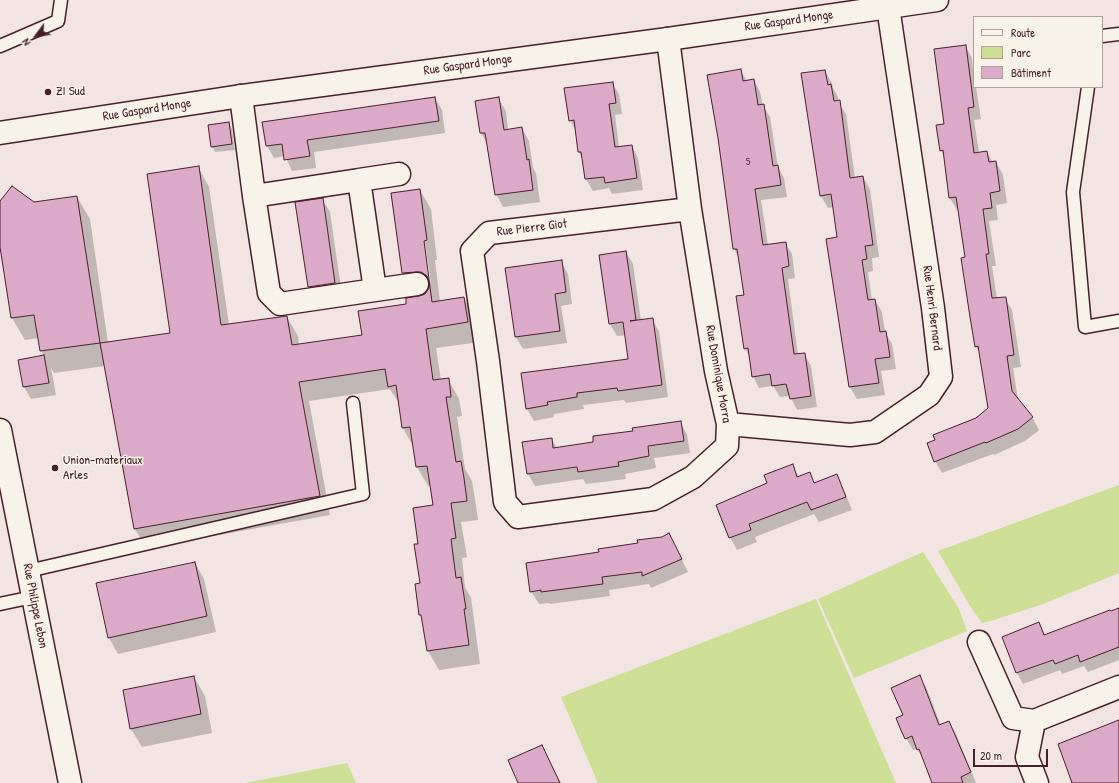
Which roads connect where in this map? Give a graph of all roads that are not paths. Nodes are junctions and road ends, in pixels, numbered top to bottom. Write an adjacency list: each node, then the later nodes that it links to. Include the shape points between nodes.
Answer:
1 (61, 0): 7 (lane, via 58,21)
2 (936, 0): 3 (street, Rue Gaspard Monge)
3 (888, 7): 6 (street, Rue Gaspard Monge); 19 (street, Rue Henri Bernard, via 932,300 940,377 929,395 876,432 850,435)
4 (1119, 34): 5 (lane)
5 (1103, 36)
6 (668, 38): 9 (street, Rue Gaspard Monge); 14 (street)
7 (0, 46)
8 (1088, 88): 17 (lane, via 1073,192 1085,327)
9 (241, 96): 10 (street, Rue Gaspard Monge); 13 (street)
10 (0, 133)
11 (399, 174): 12 (street)
12 (359, 180): 13 (street); 16 (street)
13 (254, 196): 16 (street, via 269,293 280,304)
14 (690, 209): 19 (street, Rue Dominique Morra, via 716,371); 21 (street, Rue Pierre Giot, via 489,233 472,252 505,502)
15 (417, 284): 16 (street)
16 (375, 290)
17 (1119, 321)
18 (353, 403): 22 (lane, via 363,494)
19 (728, 424): 21 (street, Rue Dominique Morra, via 727,446 693,477 653,499 518,517)
20 (0, 430): 22 (street, Rue Philippe Lebon)
21 (512, 510)
22 (28, 571): 23 (street, Rue Philippe Lebon)
23 (33, 597): 24 (lane); 28 (street, Rue Philippe Lebon)
24 (0, 604)
25 (979, 642): 27 (street, via 1013,718)
26 (1119, 687): 27 (street)
27 (1034, 720): 29 (street, via 1027,757)
28 (70, 783)
29 (1037, 783)

